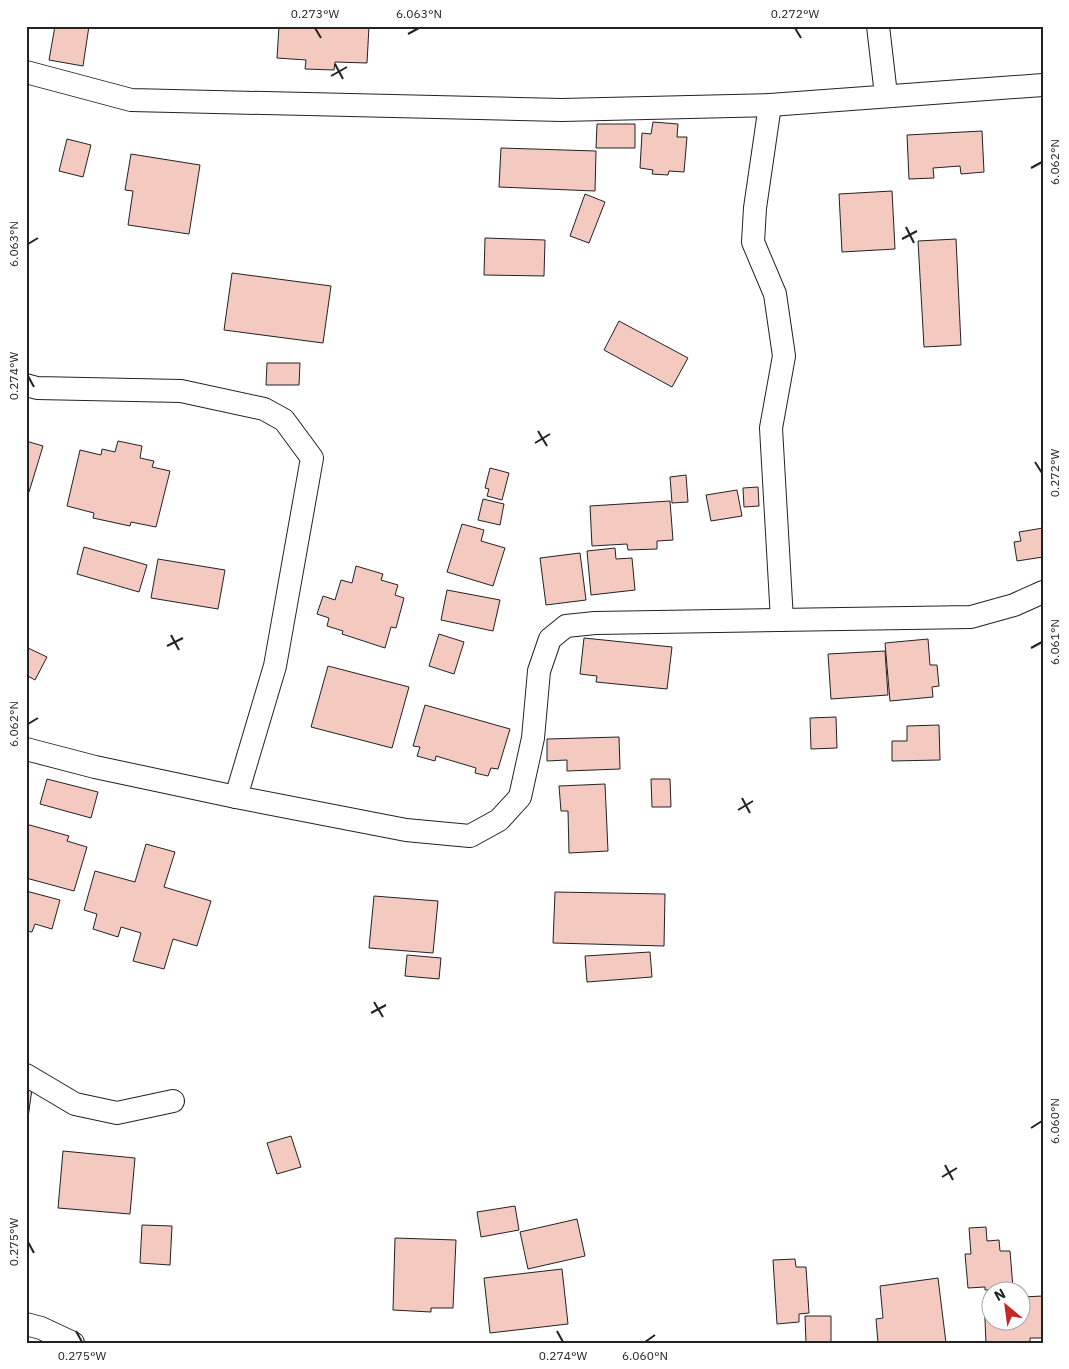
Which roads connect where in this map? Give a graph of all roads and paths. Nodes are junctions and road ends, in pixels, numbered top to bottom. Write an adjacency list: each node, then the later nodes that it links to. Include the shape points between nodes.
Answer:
1 (878, 26): 4 (street)
2 (26, 72): 5 (street, via 131,100 562,110)
3 (1043, 85): 4 (street)
4 (886, 95): 5 (street)
5 (770, 105): 8 (street, via 753,242 775,294 784,356 771,428)
6 (26, 385): 10 (street, via 38,388 181,391 264,409 284,420 312,458 274,666)
7 (1043, 592): 8 (street, via 1014,605 971,617)
8 (782, 620): 10 (street, via 566,626 550,639 539,671 533,738 520,798 499,820 470,836 406,830)
9 (26, 749): 10 (street)
10 (236, 797)
11 (26, 1075): 12 (street, via 75,1104 117,1113)
12 (173, 1101)
13 (26, 1324): 14 (street)
14 (73, 1343)

